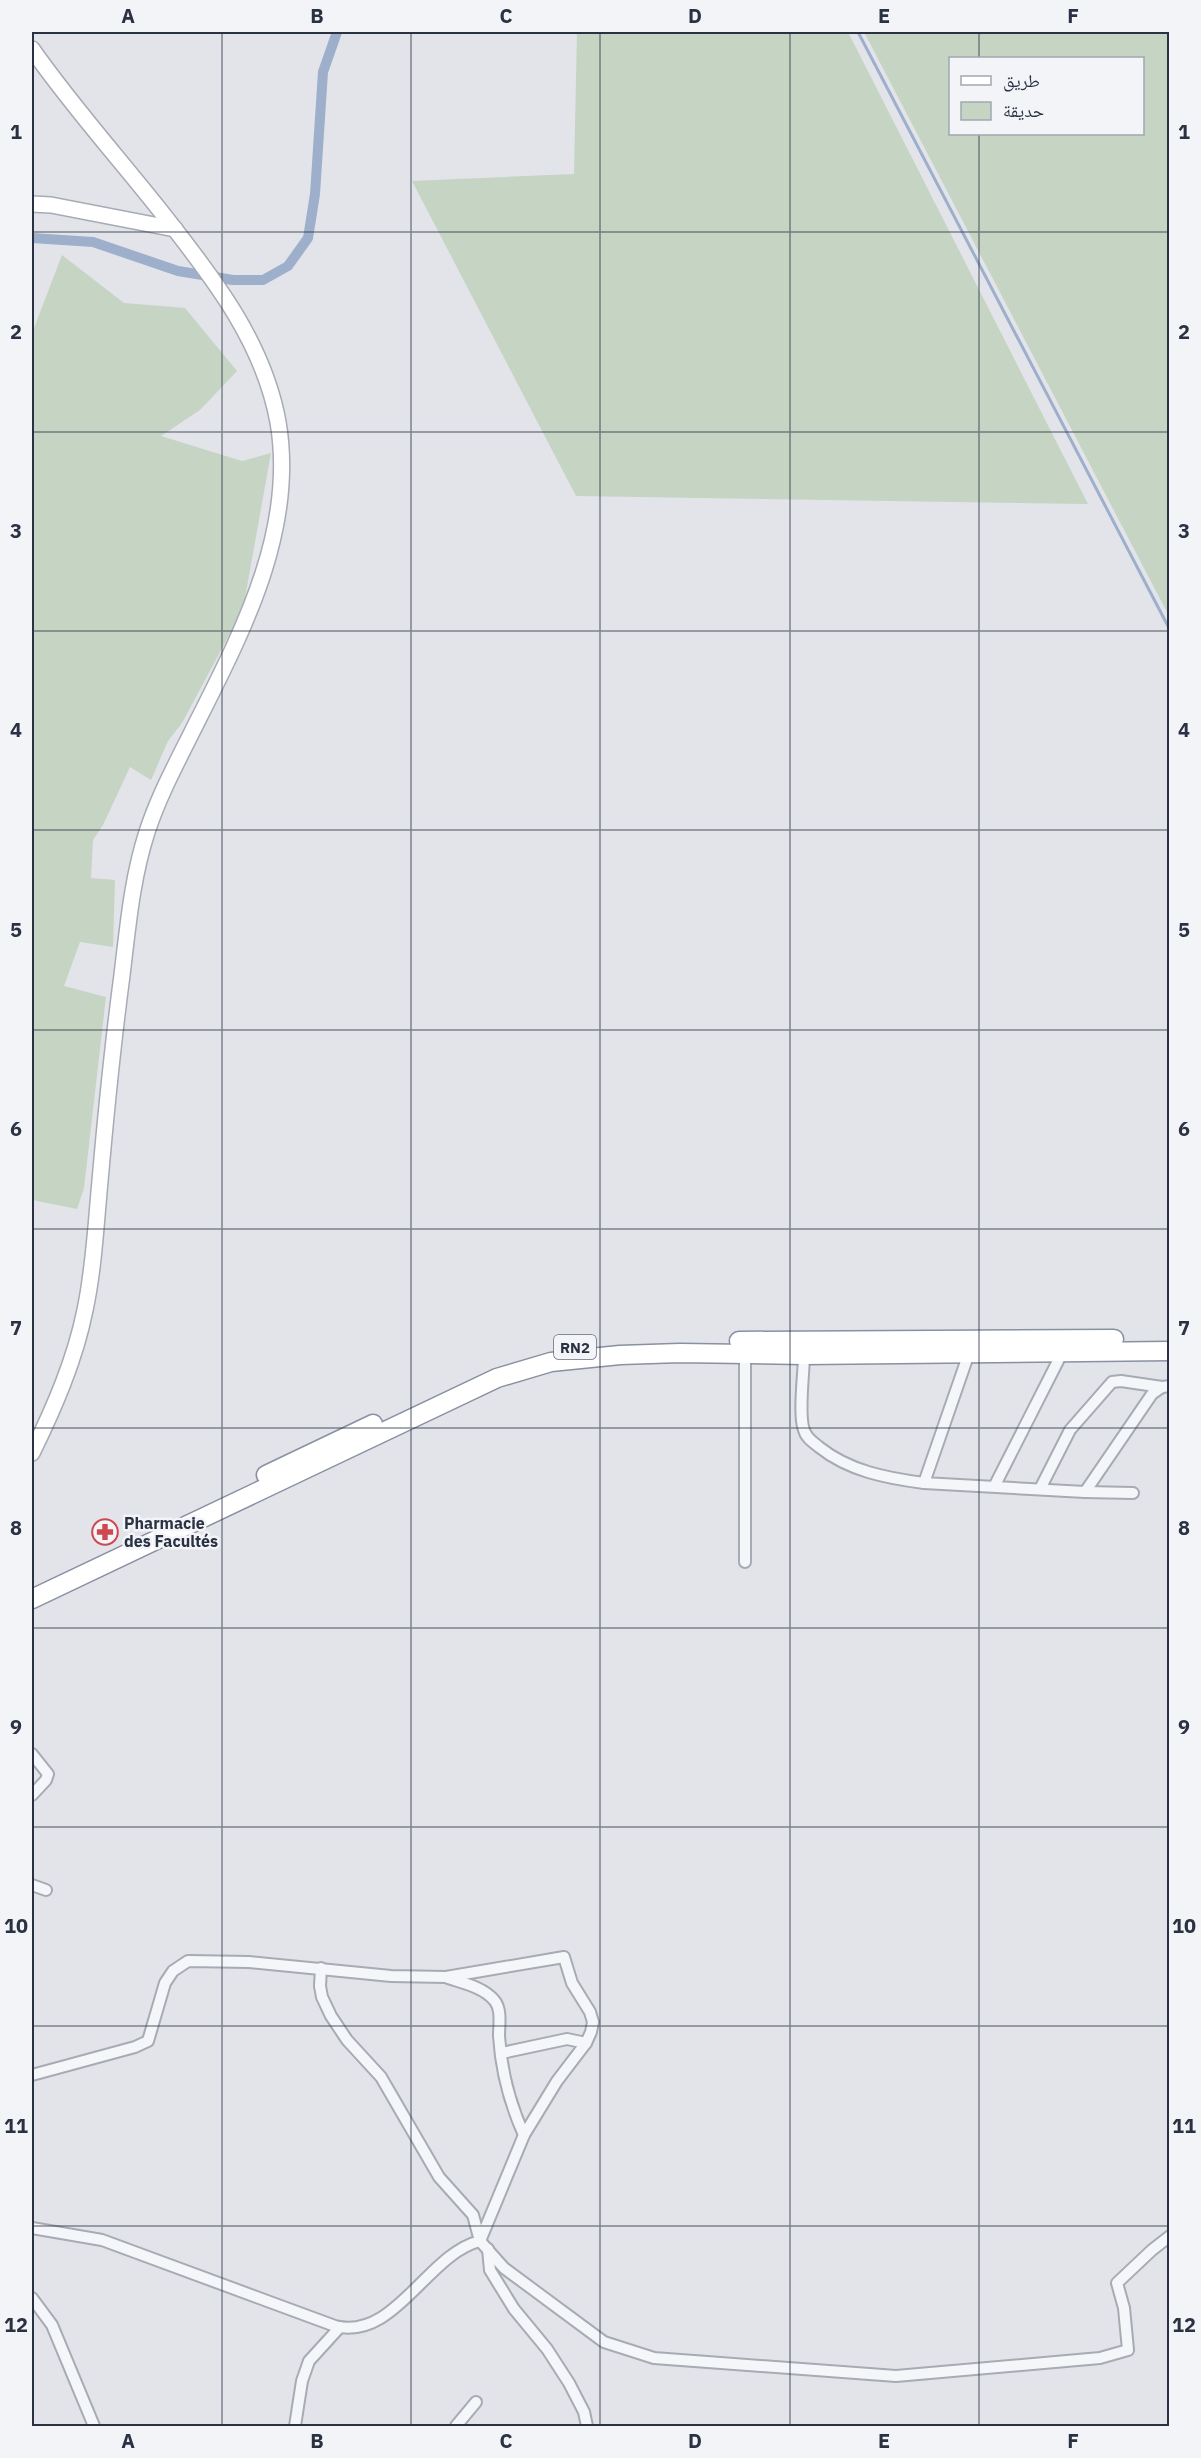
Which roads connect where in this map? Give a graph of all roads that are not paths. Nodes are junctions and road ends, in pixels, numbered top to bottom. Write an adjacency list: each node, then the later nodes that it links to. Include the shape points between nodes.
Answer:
1 (32, 49): 3 (street)
2 (32, 204): 3 (street)
3 (175, 229): 11 (street, via 247,334 269,386 278,422 281,498 268,556 244,624 147,829 130,906 86,1308 69,1368)
4 (1170, 1339): 18 (highway, RN2, via 616,1342 551,1350 493,1367)
5 (1170, 1351): 8 (highway, RN2)
6 (746, 1353): 9 (highway, RN2); 17 (street); 19 (highway, RN2, via 579,1358 497,1378)
7 (969, 1353): 8 (highway, RN2); 9 (highway, RN2); 12 (street)
8 (1062, 1353): 13 (street)
9 (804, 1355): 12 (street, via 802,1424 809,1438 848,1466 892,1479)
10 (1166, 1386): 14 (street, via 1112,1382 1070,1430); 15 (street, via 1152,1394)
11 (32, 1453)
12 (924, 1483): 13 (street)
13 (995, 1485): 14 (street)
14 (1040, 1489): 15 (street)
15 (1085, 1492): 16 (street)
16 (1133, 1493)
17 (745, 1562)
18 (32, 1586)
19 (32, 1599)
20 (32, 1754): 21 (street, via 48,1774)
21 (32, 1795)
22 (32, 1885): 23 (street)
23 (46, 1890)
24 (321, 1968): 25 (street); 28 (street, via 249,1962 184,1963 165,1983 148,2041); 32 (street, via 322,1997 331,2016 381,2077 439,2177 473,2215)
25 (446, 1977): 26 (street, via 564,1957 567,1972 593,2022); 27 (street, via 475,1987 495,2000)
26 (586, 2043): 27 (street, via 567,2039); 29 (street, via 557,2080)
27 (502, 2053): 29 (street, via 510,2097)
28 (32, 2075)
29 (524, 2135): 32 (street)
30 (32, 2228): 34 (street, via 102,2240)
31 (1170, 2236): 32 (street, via 1117,2283 1128,2350 1100,2358 896,2376 654,2358 604,2342 504,2268)
32 (484, 2245): 34 (street, via 469,2244 383,2317 352,2328); 39 (street, via 490,2270 563,2374 584,2412)
33 (32, 2298): 36 (street, via 52,2325)
34 (340, 2327): 37 (street, via 309,2361)
35 (476, 2403): 38 (street)
36 (93, 2427)
37 (295, 2427)
38 (456, 2427)
39 (587, 2427)

